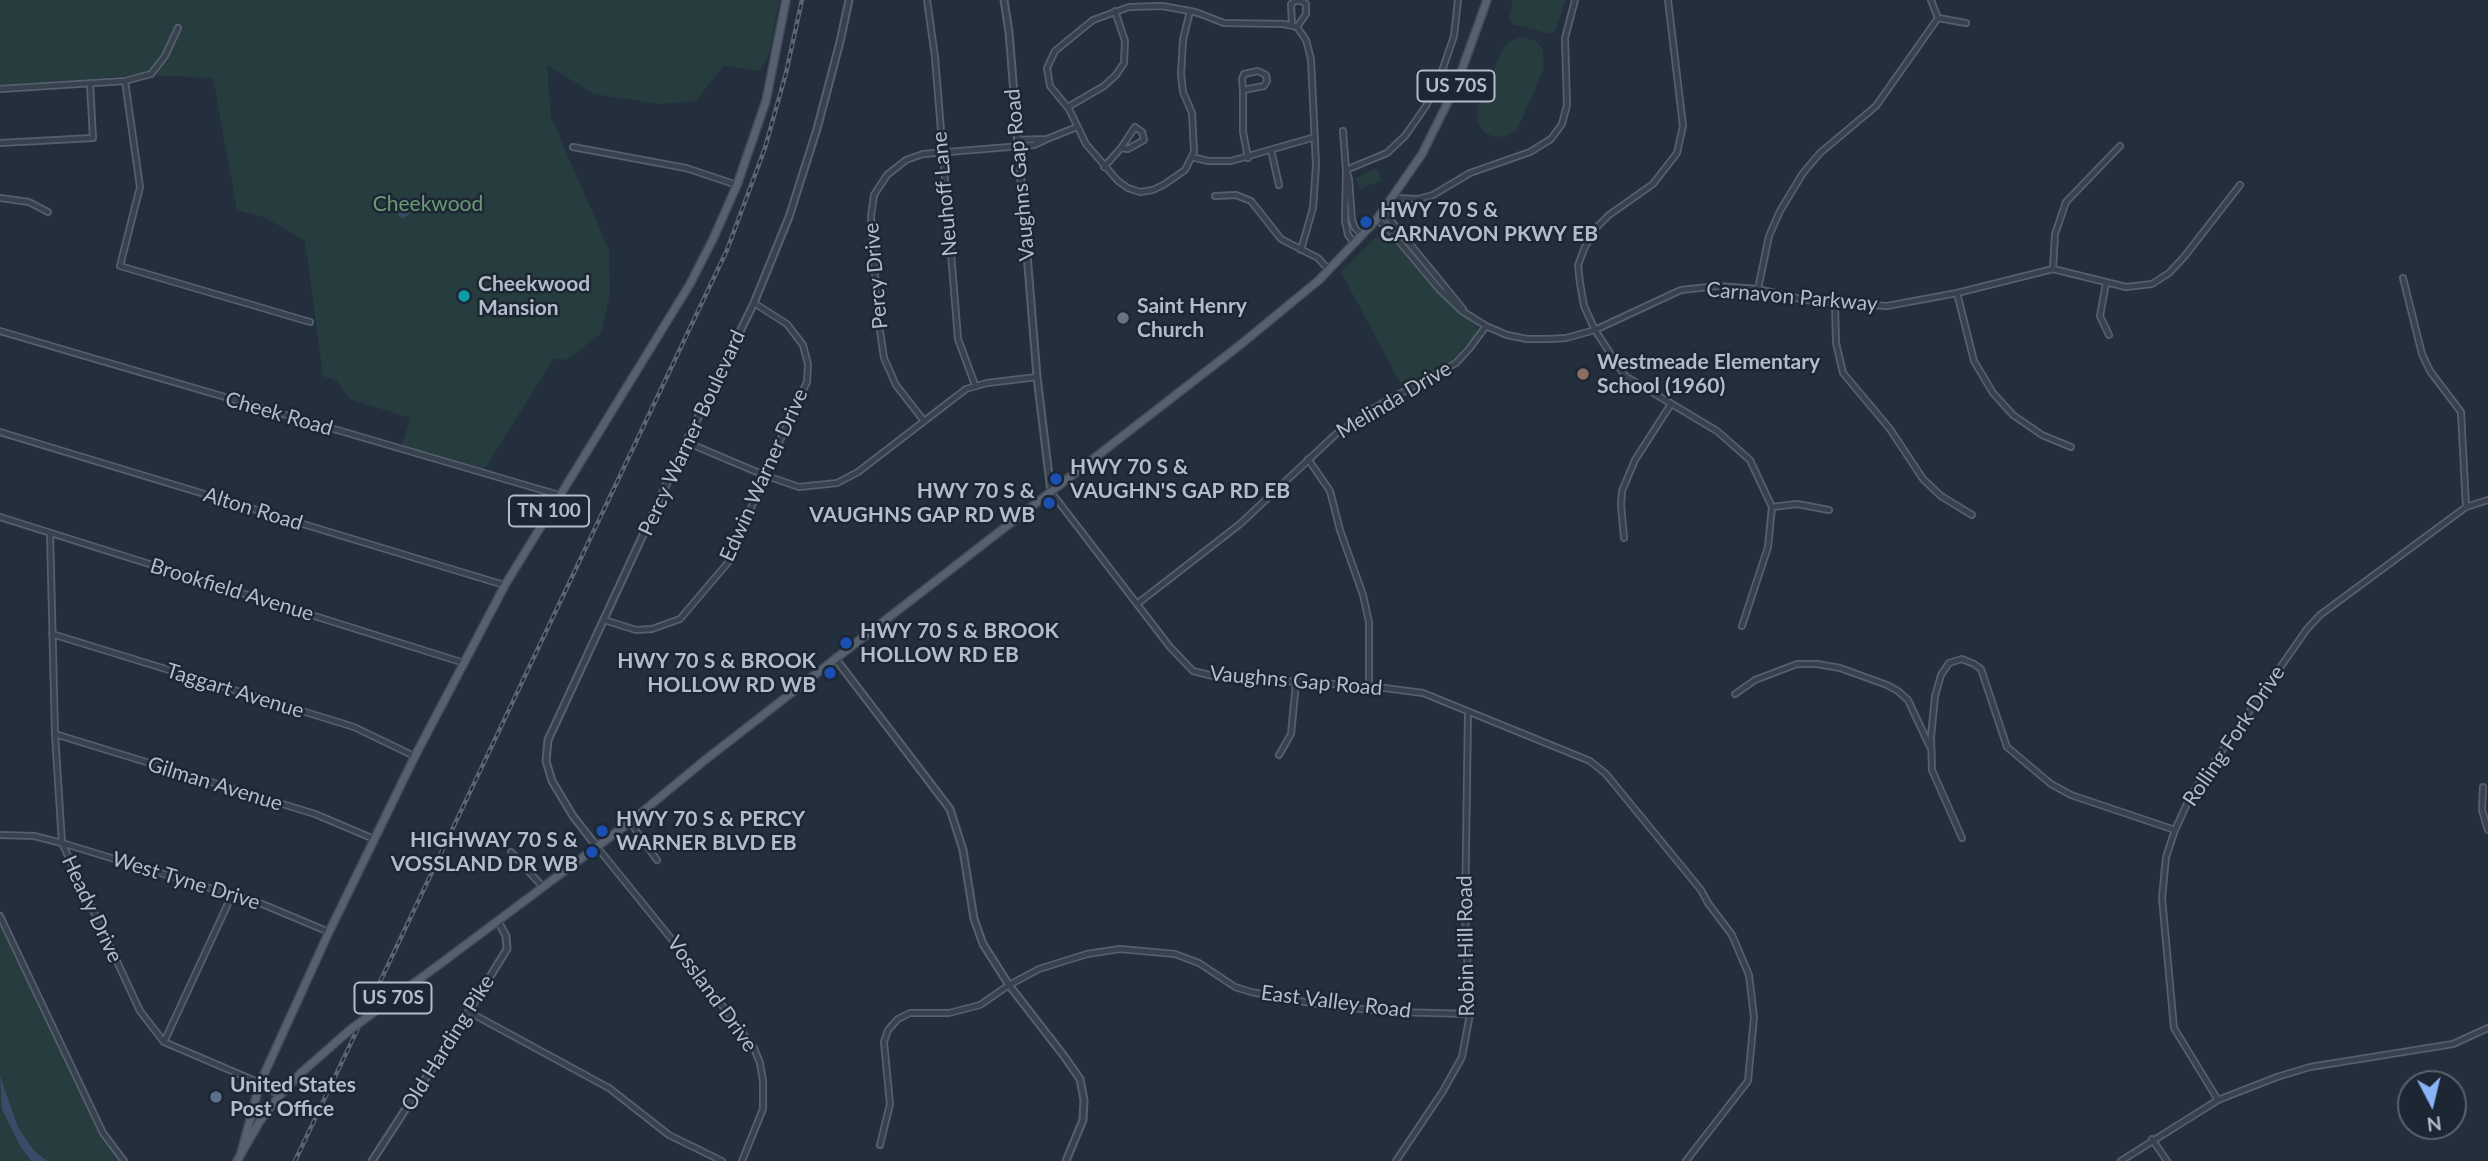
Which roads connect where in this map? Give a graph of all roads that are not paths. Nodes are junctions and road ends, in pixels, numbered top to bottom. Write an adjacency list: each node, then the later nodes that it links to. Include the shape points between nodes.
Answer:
1 (786, 0): 35 (main road, TN 100, via 766,101)
2 (849, 0): 53 (street, Percy Warner Boulevard, via 817,129 789,217)
3 (928, 0): 30 (street, Neuhoff Lane)
4 (1004, 0): 25 (street, Vaughns Gap Road)
5 (1458, 0): 34 (street, via 1448,54 1416,122 1392,149)
6 (1487, 0): 40 (main road, US 70S, via 1450,102)
7 (1575, 0): 40 (street, via 1565,38 1567,105 1562,124 1551,139 1530,152 1475,171 1433,195)
8 (1668, 0): 58 (street, via 1683,126 1677,153 1664,172 1609,215 1585,247 1578,265 1580,283)
9 (1931, 0): 12 (street)
10 (1115, 11): 11 (street, via 1145,5); 20 (street, via 1125,41 1124,63 1104,86); 20 (street, via 1080,29 1049,61 1050,86)
11 (1190, 11): 14 (street, via 1228,23); 31 (street, via 1181,68 1192,117)
12 (1937, 18): 13 (street); 51 (street, via 1876,106 1819,153 1803,173 1769,236)
13 (1966, 23)
14 (1294, 26): 14 (street, via 1306,14 1302,1 1291,4); 23 (street, via 1310,53)
15 (178, 29): 16 (street, via 151,74)
16 (125, 81): 17 (street); 56 (street, via 140,187 120,266)
17 (90, 83): 18 (street); 24 (street, via 93,138)
18 (0, 89)
19 (1243, 90): 19 (street, via 1244,74 1260,71 1266,75 1264,86); 32 (street)
20 (1068, 107): 21 (street)
21 (1077, 127): 25 (street, Percy Drive, via 1047,139); 33 (street)
22 (1343, 131): 34 (street)
23 (1315, 137): 29 (street); 46 (street, via 1316,190)
24 (0, 143)
25 (1017, 143): 30 (street, Percy Drive); 61 (street, Vaughns Gap Road)
26 (2120, 146): 47 (street, via 2066,202 2055,234)
27 (573, 147): 35 (street, via 686,168)
28 (1121, 148): 28 (street, via 1135,127 1144,133 1142,141 1127,150); 33 (street)
29 (1271, 150): 32 (street); 37 (street)
30 (941, 151): 62 (street, Neuhoff Lane, via 958,339); 64 (street, Percy Drive, via 906,160 887,175 874,195 871,216 884,358 896,385)
31 (1192, 156): 32 (street, via 1212,162); 33 (street, via 1175,178 1146,192 1128,188)
32 (1248, 158)
33 (1104, 167)
34 (1346, 170): 44 (street, via 1352,220); 45 (street, via 1345,221)
35 (737, 185): 71 (main road, TN 100, via 690,284)
36 (2240, 185): 50 (street, Carnavon Parkway, via 2162,279 2126,287)
37 (1279, 186)
38 (1215, 196): 46 (street, via 1236,195 1251,201 1276,233)
39 (0, 198): 42 (street, via 29,202)
40 (1393, 198): 41 (main road, US 70S)
41 (1383, 211): 43 (main road, US 70S); 55 (street, Carnavon Parkway)
42 (48, 212)
43 (1377, 219): 44 (main road, US 70S); 55 (street, Carnavon Parkway, via 1439,289)
44 (1363, 236): 45 (main road, US 70S)
45 (1355, 244): 48 (main road, US 70S)
46 (1301, 250): 48 (street)
47 (2053, 269): 50 (street, Carnavon Parkway); 52 (street, Carnavon Parkway)
48 (1330, 270): 70 (main road, US 70S, via 1273,320)
49 (2403, 278): 74 (street, via 2422,354 2461,412)
50 (2106, 283): 60 (street, via 2100,316)
51 (1758, 289): 54 (street, Carnavon Parkway); 58 (street, Carnavon Parkway, via 1717,286 1681,290)
52 (1957, 293): 54 (street, Carnavon Parkway, via 1887,306); 67 (street, via 1974,361 1993,393 2040,433)
53 (754, 303): 66 (street, Percy Warner Boulevard); 69 (street, Edwin Warner Drive, via 787,324 803,345 808,364 807,382)
54 (1835, 304): 76 (street, via 1843,373 1890,429 1923,479)
55 (1474, 319): 57 (street, Carnavon Parkway)
56 (310, 322)
57 (1486, 326): 58 (street, Carnavon Parkway, via 1535,340); 68 (street, Melinda Drive, via 1452,366 1363,415)
58 (1595, 330): 63 (street, via 1630,380)
59 (0, 331): 71 (street, Cheek Road)
60 (2109, 335)
61 (1037, 377): 62 (street); 70 (street, Vaughns Gap Road)
62 (975, 385): 64 (street)
63 (1671, 404): 73 (street, via 1717,431 1750,460); 79 (street, via 1635,460 1622,491)
64 (924, 421): 69 (street, via 858,472 836,483 799,487)
65 (0, 432): 80 (street, Alton Road)
66 (686, 442): 69 (street); 82 (street, Percy Warner Boulevard)
67 (2071, 447)
68 (1308, 459): 81 (street, Melinda Drive, via 1227,534); 88 (street, via 1330,491 1370,622)
69 (764, 475): 82 (street, Edwin Warner Drive, via 731,559 680,619 636,630)
70 (1051, 492): 81 (street, Vaughns Gap Road); 85 (main road, US 70S)
71 (559, 495): 80 (main road, TN 100)
72 (2488, 500): 74 (street, Rolling Fork Drive)
73 (1772, 507): 75 (street, via 1797,504); 83 (street, via 1768,547)
74 (2466, 507): 97 (street, Rolling Fork Drive, via 2307,629 2191,795)
75 (1829, 510)
76 (1972, 515)
77 (0, 517): 78 (street, Brookfield Avenue)
78 (50, 533): 84 (street, Heady Drive); 86 (street, Brookfield Avenue)
79 (1624, 538)
80 (505, 586): 86 (main road, TN 100)
81 (1137, 604): 87 (street, Vaughns Gap Road, via 1193,671)
82 (604, 620): 103 (street, Percy Warner Boulevard, via 548,740 546,761 557,793)
83 (1742, 626)
84 (52, 634): 91 (street, Heady Drive); 94 (street, Taggart Avenue, via 353,727)
85 (835, 658): 96 (main road, US 70S); 111 (street, via 950,809 974,919 983,944)
86 (464, 663): 94 (main road, TN 100)
87 (1296, 683): 88 (street, Vaughns Gap Road); 93 (street, via 1292,734)
88 (1369, 686): 90 (street, Vaughns Gap Road, via 1423,693)
89 (1735, 694): 92 (street, via 1755,680 1797,664 1840,668 1886,685 1908,700)
90 (1468, 712): 113 (street, Robin Hill Road, via 1465,914); 129 (street, Vaughns Gap Road, via 1590,761 1606,774 1732,935 1749,975 1754,1017 1748,1081)
91 (55, 734): 101 (street, Gilman Avenue, via 315,814); 102 (street, Heady Drive)
92 (1932, 751): 97 (street, via 1934,696 1950,663 1962,659 1981,669 2007,747 2045,779 2071,795); 100 (street, via 1933,770)
93 (1279, 755)
94 (415, 757): 101 (main road, TN 100)
95 (2483, 787): 98 (street, via 2482,810)
96 (630, 822): 103 (main road, US 70S); 105 (street)
97 (2175, 830): 118 (street, Rolling Fork Drive, via 2166,858 2162,898 2174,1028)
98 (2488, 830)
99 (0, 835): 102 (street, West Tyne Drive)
100 (1962, 838)
101 (374, 839): 110 (main road, TN 100)
102 (62, 843): 107 (street, West Tyne Drive); 115 (street, Heady Drive, via 140,1011)
103 (597, 847): 106 (main road, US 70S); 126 (street, Vossland Drive, via 754,1048 764,1087 763,1109)
104 (511, 852): 106 (street)
105 (657, 859)
106 (542, 886): 109 (main road, US 70S)
107 (232, 895): 110 (street, West Tyne Drive); 115 (street)
108 (0, 916): 122 (street, via 103,1133)
109 (498, 921): 112 (street, Old Harding Pike, via 507,949); 117 (main road, US 70S, bridge, via 351,1029)
110 (329, 932): 116 (main road, TN 100)
111 (1009, 985): 113 (street, East Valley Road, via 1040,968 1087,954 1142,950 1188,957 1251,992 1352,1008); 120 (street, East Valley Road, via 980,1005 949,1013 911,1013 888,1030 884,1042 890,1104); 127 (street, via 1080,1079 1083,1120)
112 (469, 1012): 124 (street, Old Harding Pike); 125 (street, via 609,1088 669,1135)
113 (1469, 1014): 128 (street, Robin Hill Road, via 1462,1057)
114 (2488, 1028): 118 (street, via 2454,1044 2309,1067)
115 (164, 1042): 116 (street, Heady Drive)
116 (260, 1083): 117 (main road); 121 (main road, TN 100)
117 (280, 1095): 121 (main road, US 70S)
118 (2218, 1100): 119 (street)
119 (2152, 1139): 130 (street); 131 (street)
120 (880, 1145)
121 (241, 1153): 123 (main road, US 70S)
122 (124, 1161)
123 (237, 1161)
124 (372, 1161)
125 (722, 1161)
126 (742, 1161)
127 (1066, 1161)
128 (1396, 1161)
129 (1686, 1161)
130 (2121, 1161)
131 (2167, 1161)

